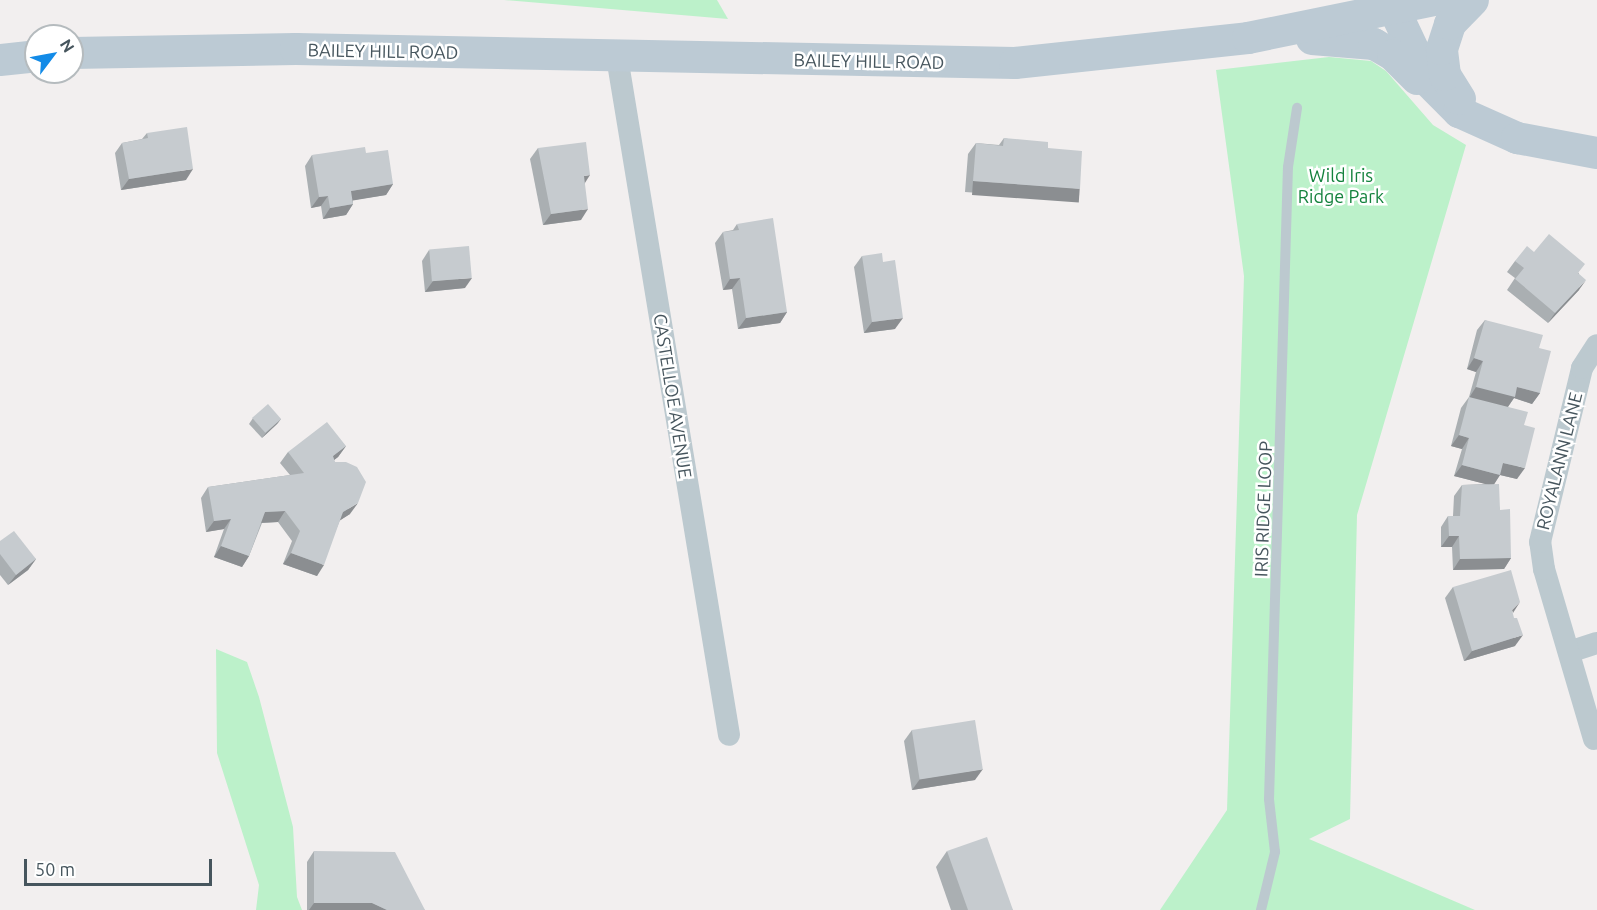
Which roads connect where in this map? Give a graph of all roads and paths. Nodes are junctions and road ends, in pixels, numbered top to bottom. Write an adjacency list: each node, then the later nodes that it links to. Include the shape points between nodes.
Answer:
1 (1435, 0): 3 (main road, BAILEY HILL ROAD)
2 (1473, 0): 11 (main road, via 1450,24 1442,63 1452,89)
3 (1395, 11): 4 (main road, BAILEY HILL ROAD); 9 (main road, via 1418,64)
4 (1248, 39): 7 (main road, BAILEY HILL ROAD, via 1015,63); 9 (main road, via 1331,39 1374,44 1402,63 1428,92)
5 (84, 53): 7 (main road, BAILEY HILL ROAD, via 296,49)
6 (24, 57): 8 (main road)
7 (617, 57): 16 (street, CASTELLOE AVENUE)
8 (0, 60)
9 (1447, 102): 11 (main road)
10 (1297, 108): 18 (lane, IRIS RIDGE LOOP, via 1288,167 1269,800 1275,852)
11 (1485, 126): 12 (main road, via 1517,138)
12 (1597, 153)
13 (1591, 344): 15 (street, ROYALANN LANE, via 1540,542)
14 (1597, 643): 15 (street)
15 (1569, 652): 17 (street, ROYALANN LANE)
16 (729, 735)
17 (1594, 739)
18 (1261, 910)

